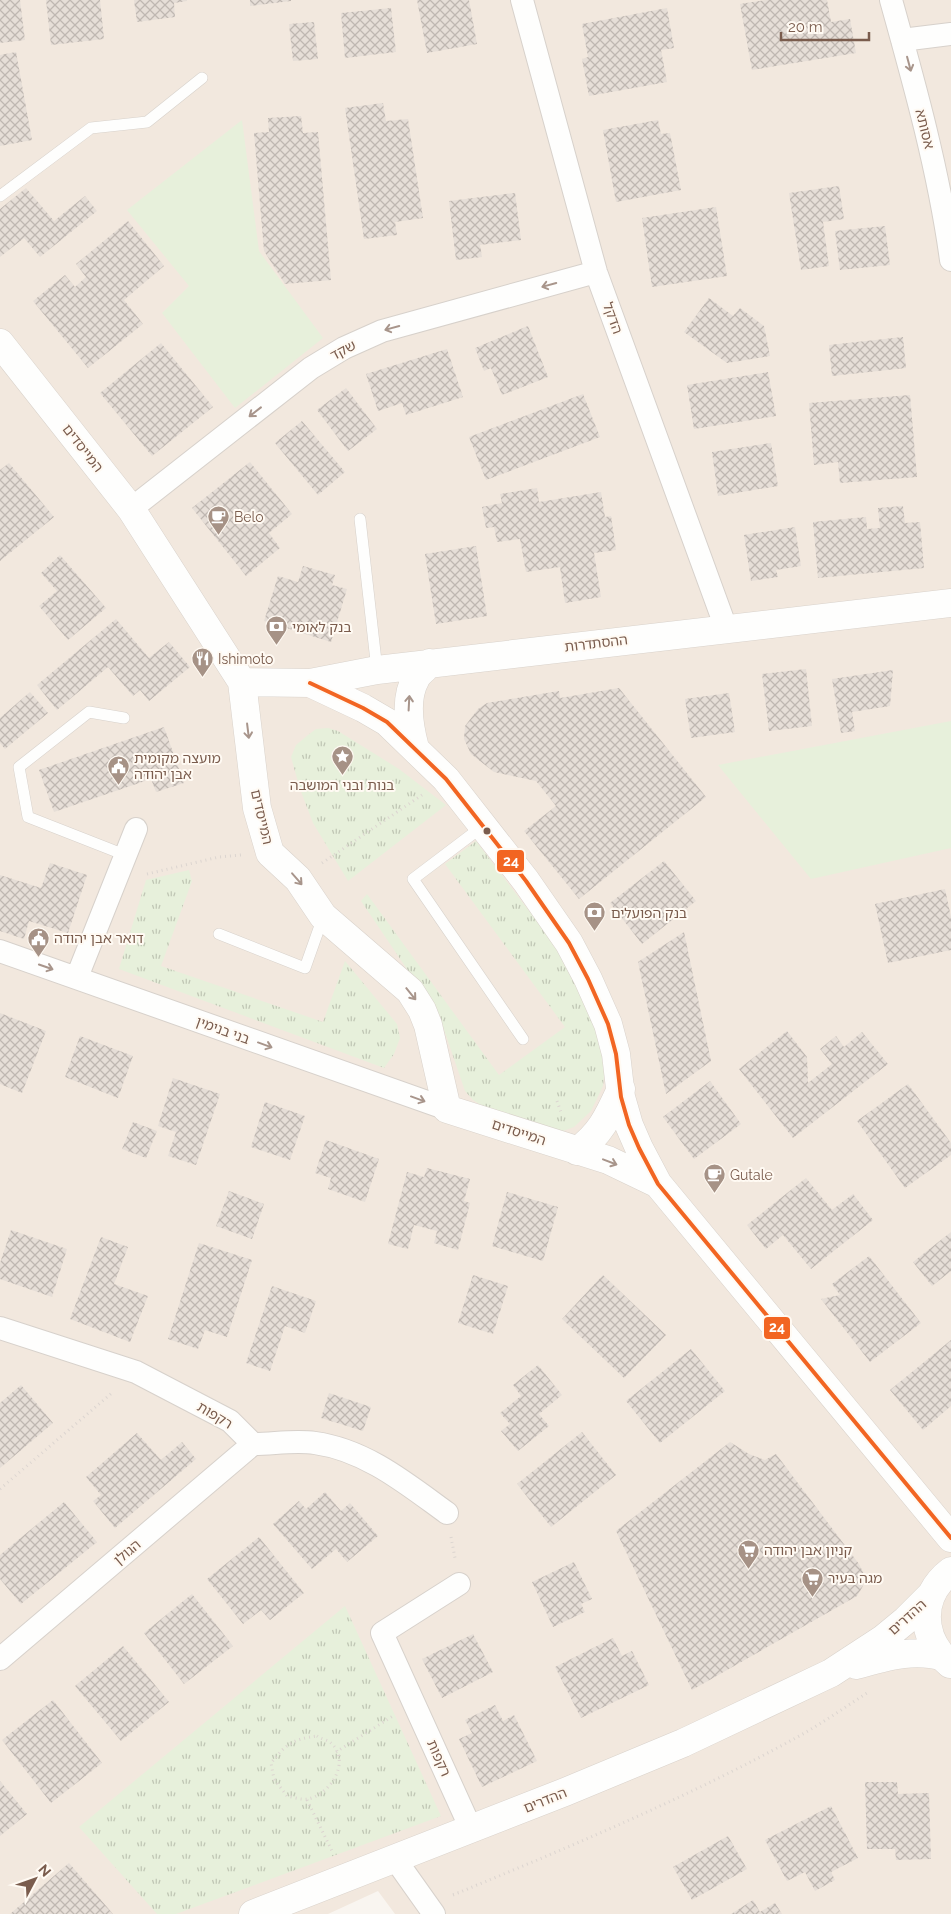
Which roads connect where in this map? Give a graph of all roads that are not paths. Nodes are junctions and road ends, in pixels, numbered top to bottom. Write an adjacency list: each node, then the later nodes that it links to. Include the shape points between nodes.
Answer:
1 (522, 0): 8 (street, הדקל)
2 (891, 0): 4 (street, אסותא)
3 (951, 34): 4 (street)
4 (902, 40): 7 (street, אסותא, one-way to 7, via 940,192)
5 (202, 78): 6 (lane, via 147,122 91,128)
6 (0, 196)
7 (951, 260)
8 (596, 272): 10 (street, שקד, one-way to 10, via 382,331 344,348 310,368); 13 (street, הדקל)
9 (0, 343): 10 (street, המייסדים)
10 (131, 509): 16 (street, המייסדים)
11 (360, 519): 15 (lane)
12 (951, 603): 13 (street, ההסתדרות)
13 (726, 628): 14 (street, ההסתדרות)
14 (430, 663): 15 (street, ההסתדרות); 19 (street, one-way to 14, via 409,728 410,692 417,676)
15 (378, 670): 17 (street, ההסתדרות)
16 (242, 682): 17 (street, ההסתדרות); 23 (street, המייסדים, one-way to 23, via 257,808 270,853 298,878)
17 (310, 683): 19 (street, המייסדים, via 387,722)
18 (124, 718): 22 (lane, via 88,712 19,767 28,817)
19 (415, 748): 20 (street, המייסדים, via 446,779)
20 (483, 826): 27 (lane, via 413,879); 28 (street, המייסדים, via 569,943 588,979 608,1024)
21 (136, 829): 22 (street)
22 (125, 855): 26 (street)
23 (323, 916): 24 (lane, via 305,968); 29 (street, המייסדים, one-way to 29, via 410,991 428,1024)
24 (219, 934)
25 (0, 950): 26 (street, בני בנימין, one-way to 26)
26 (77, 978): 29 (street, בני בנימין, one-way to 29)
27 (523, 1039)
28 (621, 1089): 30 (street, via 600,1130); 31 (street, המייסדים, via 638,1148)
29 (447, 1109): 30 (street, המייסדים)
30 (577, 1151): 31 (street, המייסדים, one-way to 31, via 608,1160)
31 (658, 1184): 35 (street, המייסדים)
32 (0, 1328): 33 (street, רקפות, via 136,1372 230,1421)
33 (253, 1444): 34 (street, via 314,1443 337,1448 396,1476); 39 (street, הגולן)
34 (447, 1513)
35 (930, 1514): 36 (street, המייסדים); 37 (street, המייסדים, via 941,1550)
36 (951, 1538)
37 (942, 1582): 40 (street, המייסדים, via 929,1600 926,1617 929,1635); 41 (street, ההדרים, via 883,1639)
38 (459, 1584): 42 (street, רקפות, via 382,1633)
39 (0, 1659)
40 (947, 1661): 41 (street, ההדרים, via 920,1652 890,1656)
41 (831, 1673): 42 (street, ההדרים, via 683,1743)
42 (471, 1829): 43 (street, ההדרים)
43 (394, 1859): 44 (street); 45 (street, ההדרים)
44 (431, 1910)
45 (253, 1914)

